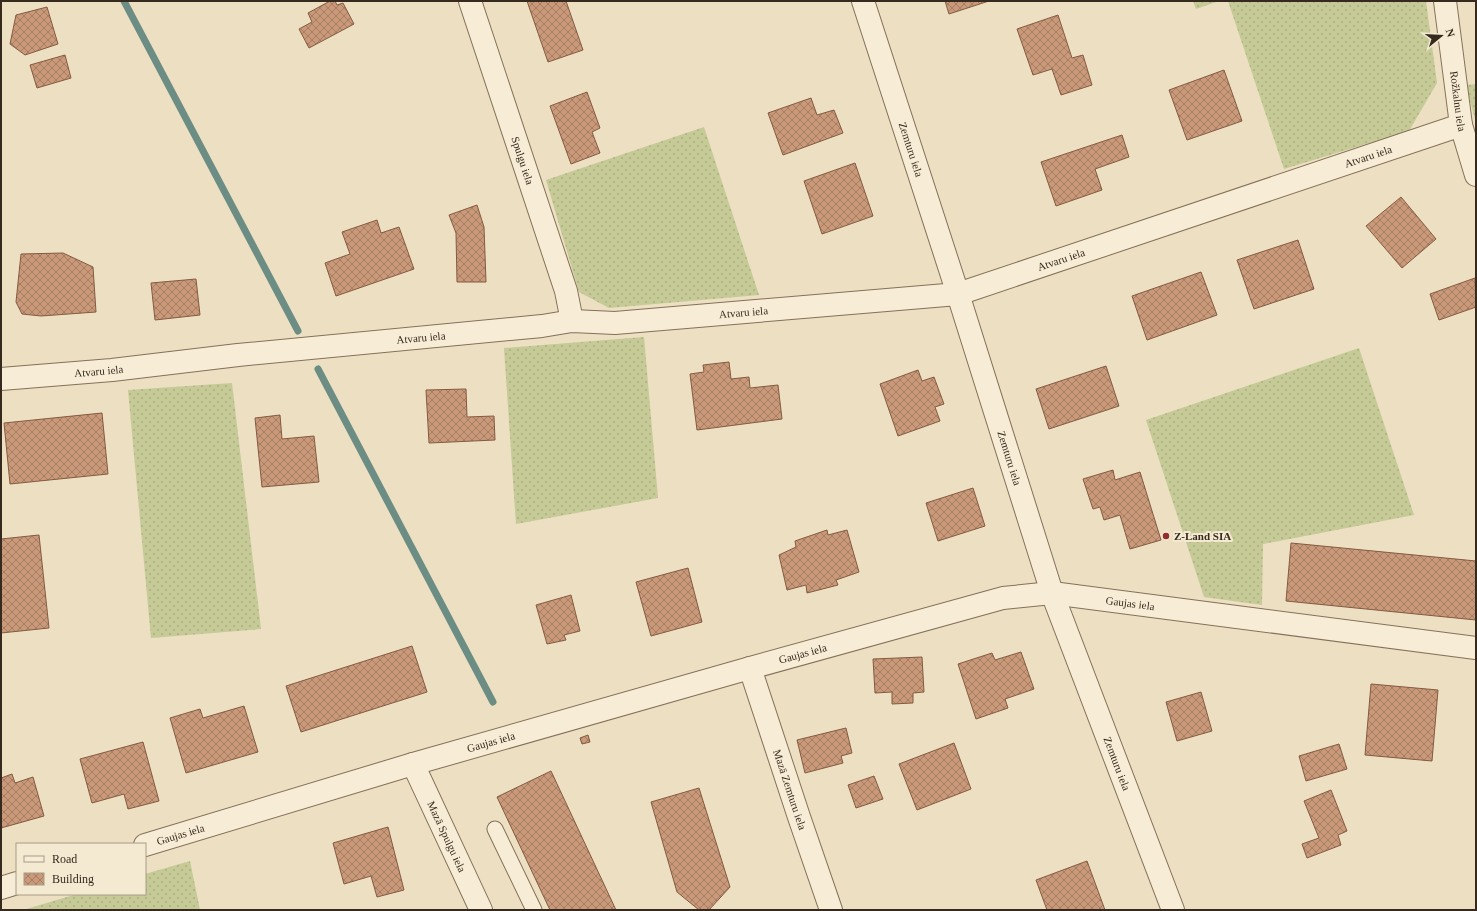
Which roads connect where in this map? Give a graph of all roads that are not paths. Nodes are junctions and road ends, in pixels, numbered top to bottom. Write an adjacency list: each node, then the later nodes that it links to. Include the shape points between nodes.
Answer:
1 (470, 1): 7 (street, Spulgu iela, via 566,291)
2 (863, 1): 6 (street, Zemturu iela)
3 (1445, 1): 4 (street, Rožkalnu iela)
4 (1461, 125): 5 (street, Rožkalnu iela); 6 (street, Atvaru iela)
5 (1476, 175)
6 (958, 294): 7 (street, Atvaru iela, via 615,323); 9 (street, Zemturu iela)
7 (572, 321): 8 (street, Atvaru iela, via 112,370)
8 (1, 379)
9 (1052, 593): 10 (street, Gaujas iela); 11 (street, Gaujas iela, via 1003,598); 20 (street, Zemturu iela)
10 (1476, 648)
11 (750, 668): 12 (street, Gaujas iela); 19 (street, Mazā Zemturu iela)
12 (414, 764): 14 (street, Gaujas iela); 17 (street, Mazā Spulgu iela)
13 (495, 829): 18 (lane)
14 (146, 845)
15 (16, 883): 16 (street)
16 (1, 888)
17 (481, 910)
18 (534, 910)
19 (831, 910)
20 (1172, 910)

